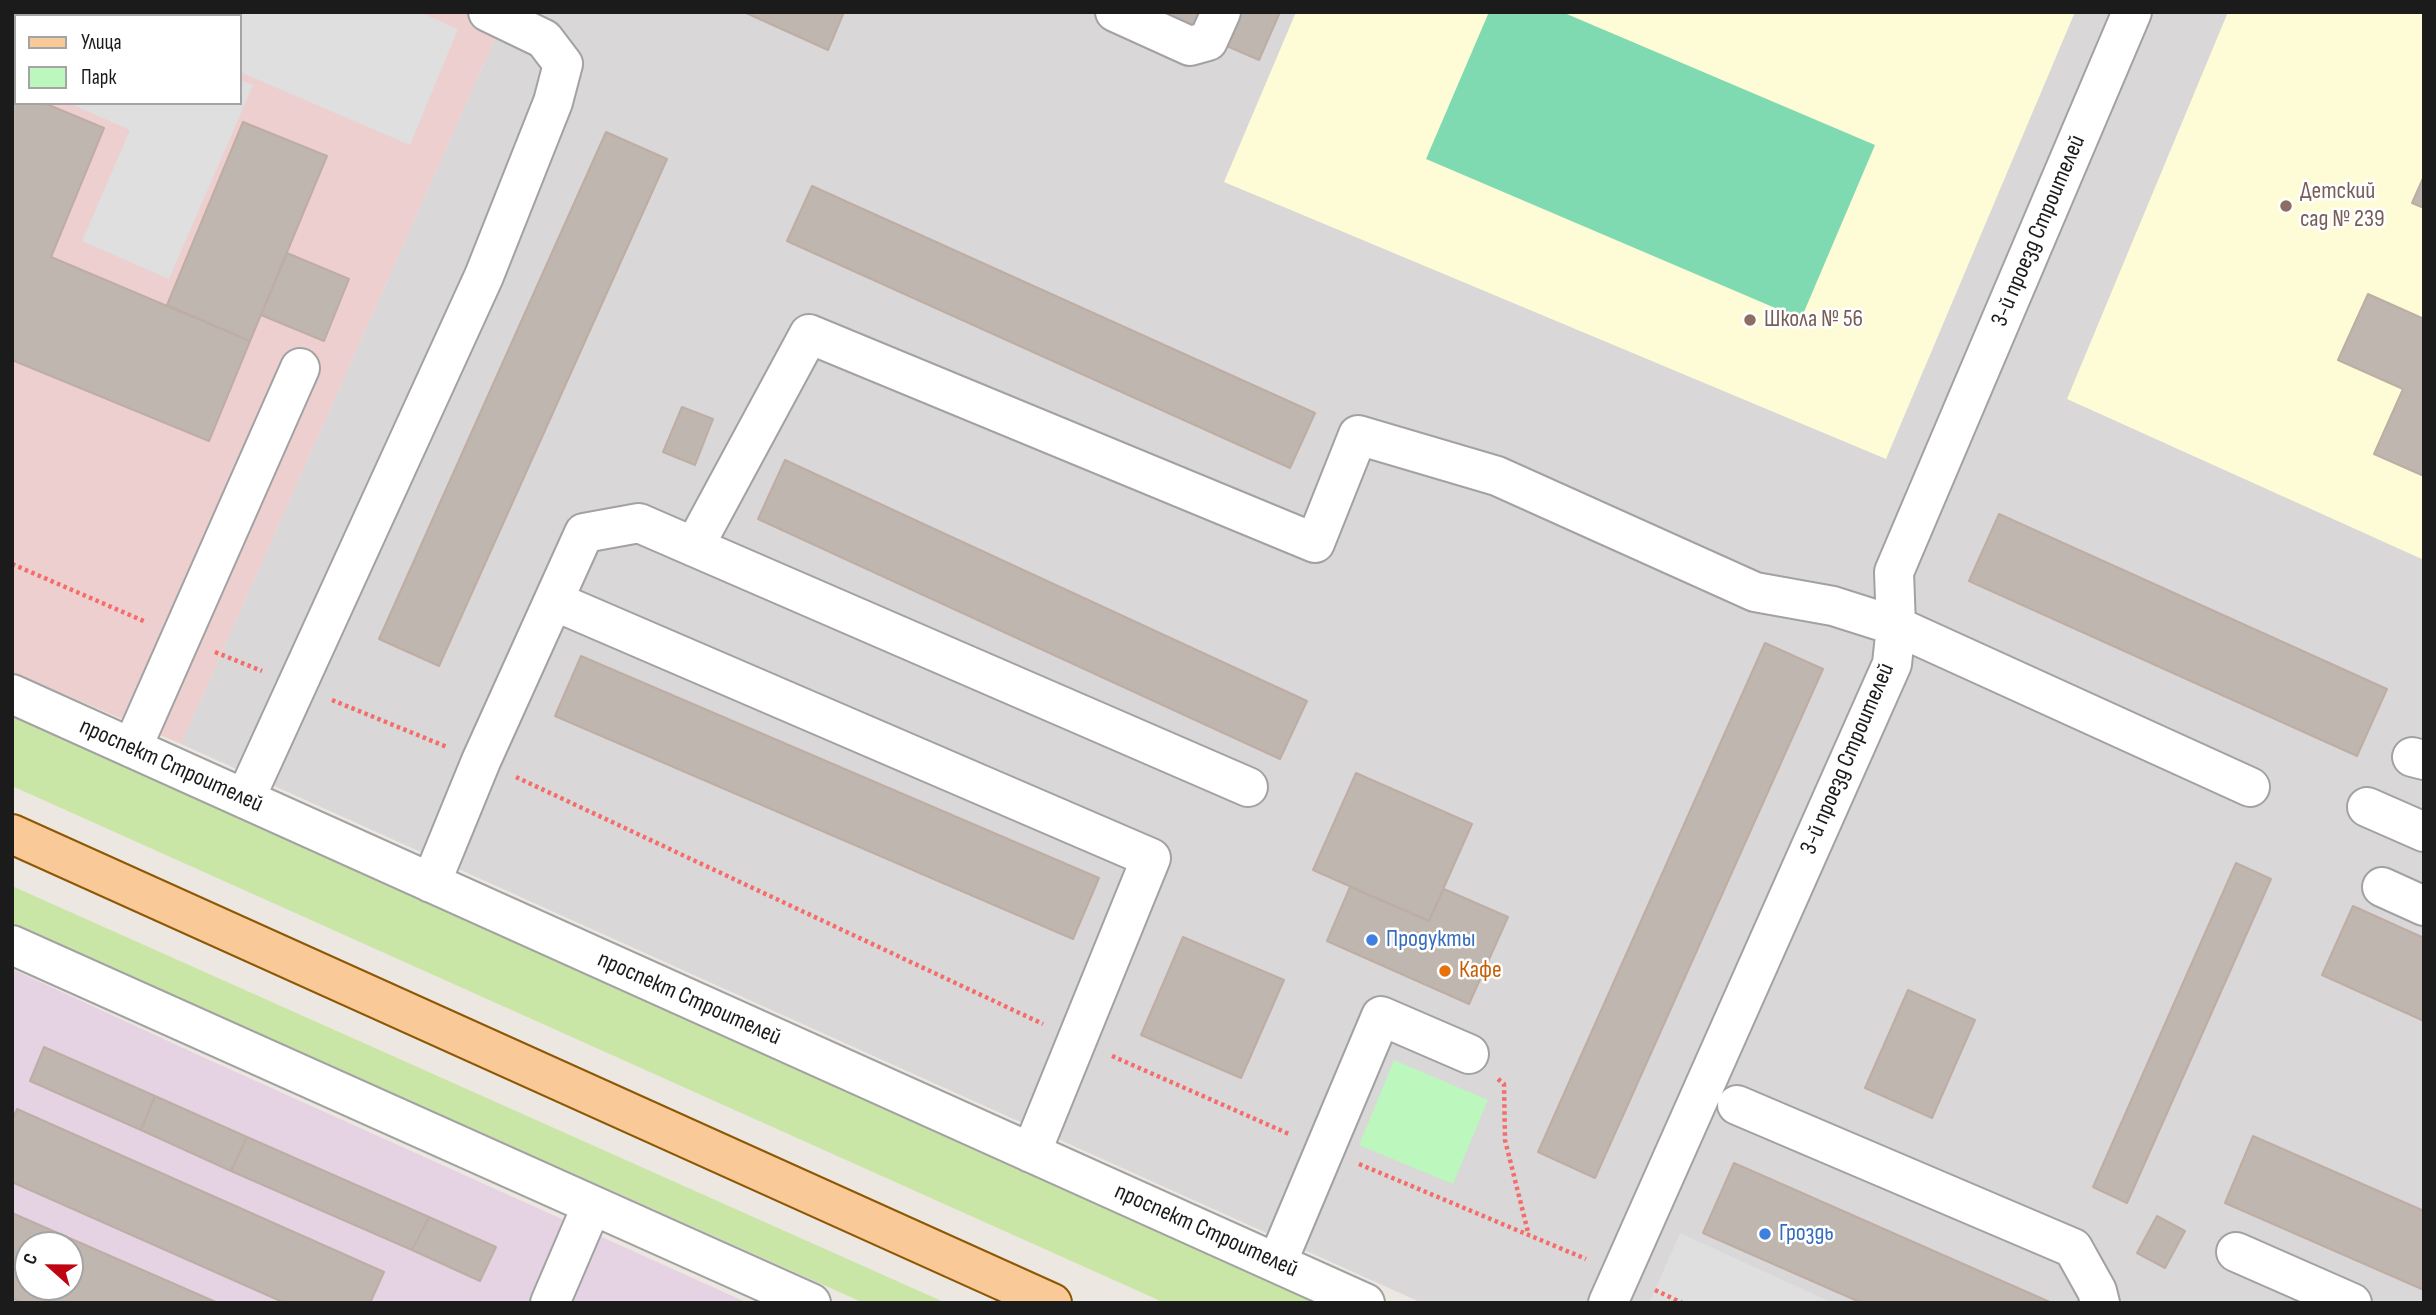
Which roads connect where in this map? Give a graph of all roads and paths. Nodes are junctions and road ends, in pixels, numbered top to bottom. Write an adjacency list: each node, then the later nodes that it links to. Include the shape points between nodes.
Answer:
1 (488, 12): 11 (street, via 544,39 563,64 553,102 484,276)
2 (1115, 12): 3 (street, via 1190,46 1208,41)
3 (1220, 12)
4 (2132, 12): 9 (street, 3-й проезд Строителей, via 1894,572)
5 (300, 369): 10 (street)
6 (694, 547): 8 (street, via 639,523 584,533); 9 (street, via 809,334 1315,543 1358,435 1497,476 1755,592 1833,606); 15 (street)
7 (12, 564): 10 (path)
8 (554, 601): 14 (street); 25 (street, via 1151,858)
9 (1896, 626): 16 (street); 34 (street, 3-й проезд Строителей, via 1892,664)
10 (181, 638): 11 (path); 13 (street)
11 (298, 685): 14 (path); 17 (street)
12 (12, 694): 13 (street, проспект Строителей)
13 (132, 748): 17 (street, проспект Строителей)
14 (481, 761): 21 (street); 25 (path)
15 (1248, 787)
16 (2250, 787)
17 (245, 799): 21 (street, проспект Строителей)
18 (2367, 807): 19 (street)
19 (2424, 832)
20 (12, 834): 37 (main road)
21 (431, 883): 29 (street, проспект Строителей)
22 (2382, 887): 23 (street)
23 (2424, 906)
24 (12, 945): 30 (street)
25 (1077, 1040): 28 (path); 29 (street)
26 (1469, 1054): 28 (street, via 1381,1016); 31 (path, via 1504,1084 1505,1140)
27 (1737, 1105): 40 (street, via 2073,1248)
28 (1325, 1150): 31 (path); 33 (street)
29 (1031, 1153): 33 (street, проспект Строителей)
30 (592, 1205): 35 (street); 36 (street)
31 (1528, 1233): 34 (path)
32 (2236, 1252): 41 (street)
33 (1277, 1263): 38 (street, проспект Строителей)
34 (1614, 1288): 39 (path)
35 (550, 1303)
36 (811, 1303)
37 (1052, 1303)
38 (1365, 1303)
39 (1682, 1303)
40 (2100, 1303)
41 (2352, 1303)

